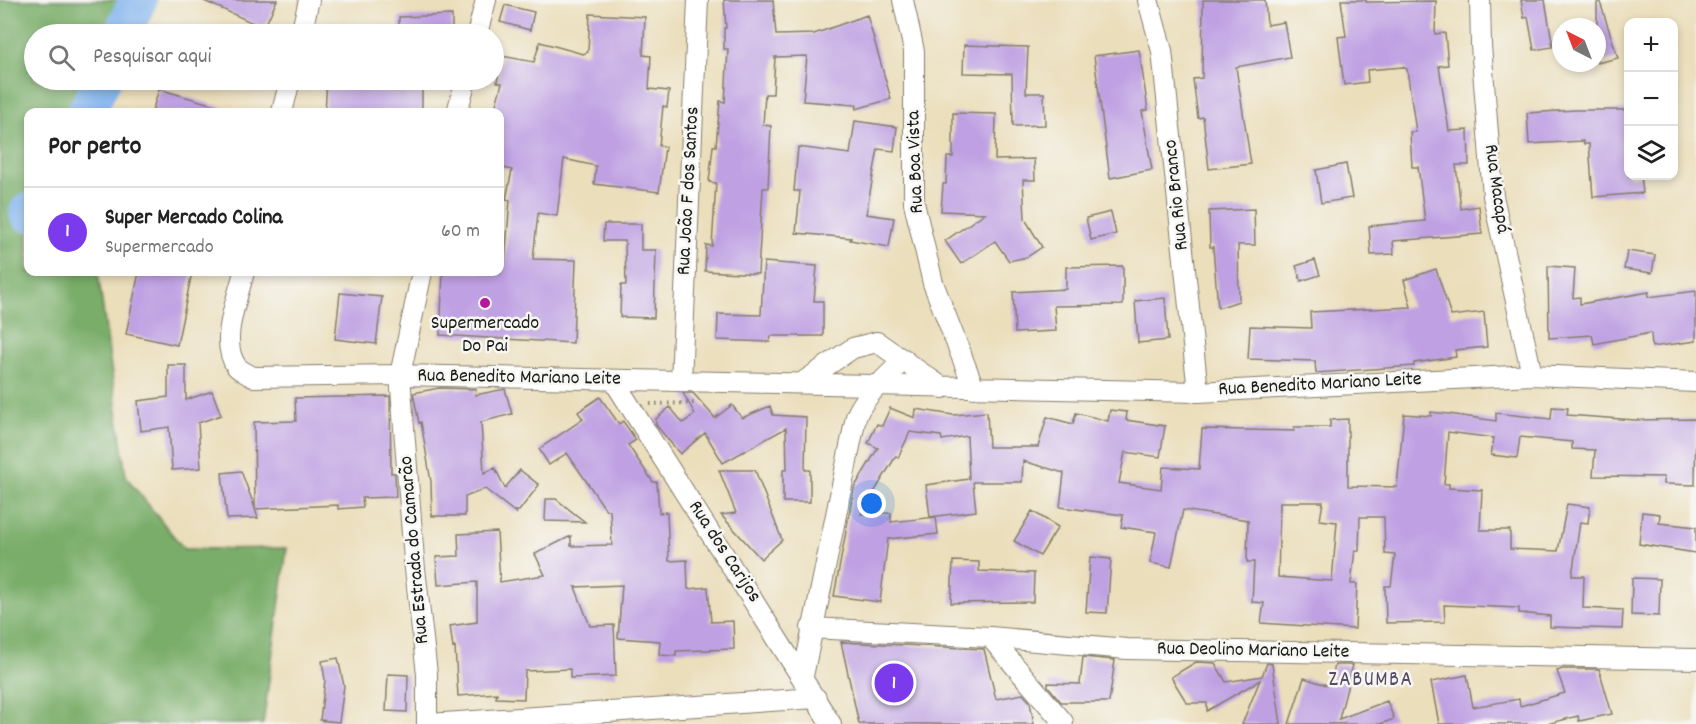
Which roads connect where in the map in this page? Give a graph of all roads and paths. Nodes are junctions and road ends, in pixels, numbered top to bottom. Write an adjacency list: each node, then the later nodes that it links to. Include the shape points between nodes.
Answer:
1 (309, 0): 7 (street)
2 (486, 0): 8 (street)
3 (698, 0): 20 (street, Rua João F dos Santos)
4 (903, 0): 26 (street, Rua Boa Vista, via 914,51 914,203 933,283)
5 (1148, 0): 27 (street, Rua Rio Branco, via 1162,51)
6 (1480, 0): 18 (street, Rua Macapá, via 1493,196)
7 (303, 24)
8 (480, 24)
9 (288, 90): 11 (street)
10 (462, 90): 12 (street)
11 (283, 108)
12 (458, 108)
13 (243, 276): 17 (street, Rua Benedito Mariano Leite, via 229,333 230,352 238,368 253,377)
14 (421, 276): 17 (street, Rua Estrada do Camarão)
15 (853, 348): 16 (street, via 877,342); 21 (street); 23 (street, via 850,372)
16 (904, 359): 24 (street); 25 (street)
17 (400, 375): 19 (street, Rua Benedito Mariano Leite); 34 (street, Rua Estrada do Camarão)
18 (1532, 375): 22 (street, Rua Benedito Mariano Leite); 27 (street, Rua Benedito Mariano Leite)
19 (614, 381): 20 (street, Rua Benedito Mariano Leite); 31 (street, Rua dos Carijos)
20 (681, 381): 21 (street, Rua Benedito Mariano Leite)
21 (803, 382): 23 (street, Rua Benedito Mariano Leite)
22 (1696, 382)
23 (857, 386): 24 (street, Rua Benedito Mariano Leite)
24 (881, 386): 25 (street, Rua Benedito Mariano Leite); 28 (street, via 866,398 856,417)
25 (943, 388): 26 (street, Rua Benedito Mariano Leite)
26 (974, 388): 27 (street, Rua Benedito Mariano Leite)
27 (1198, 392)
28 (811, 628): 29 (street, Rua Deolino Mariano Leite); 31 (street)
29 (990, 637): 30 (street, Rua Deolino Mariano Leite, via 1127,649); 33 (street)
30 (1696, 659)
31 (802, 676): 32 (street, Rua dos Carijos)
32 (816, 698): 34 (street); 35 (street, Rua dos Carijos)
33 (1063, 722)
34 (428, 724)
35 (831, 724)

